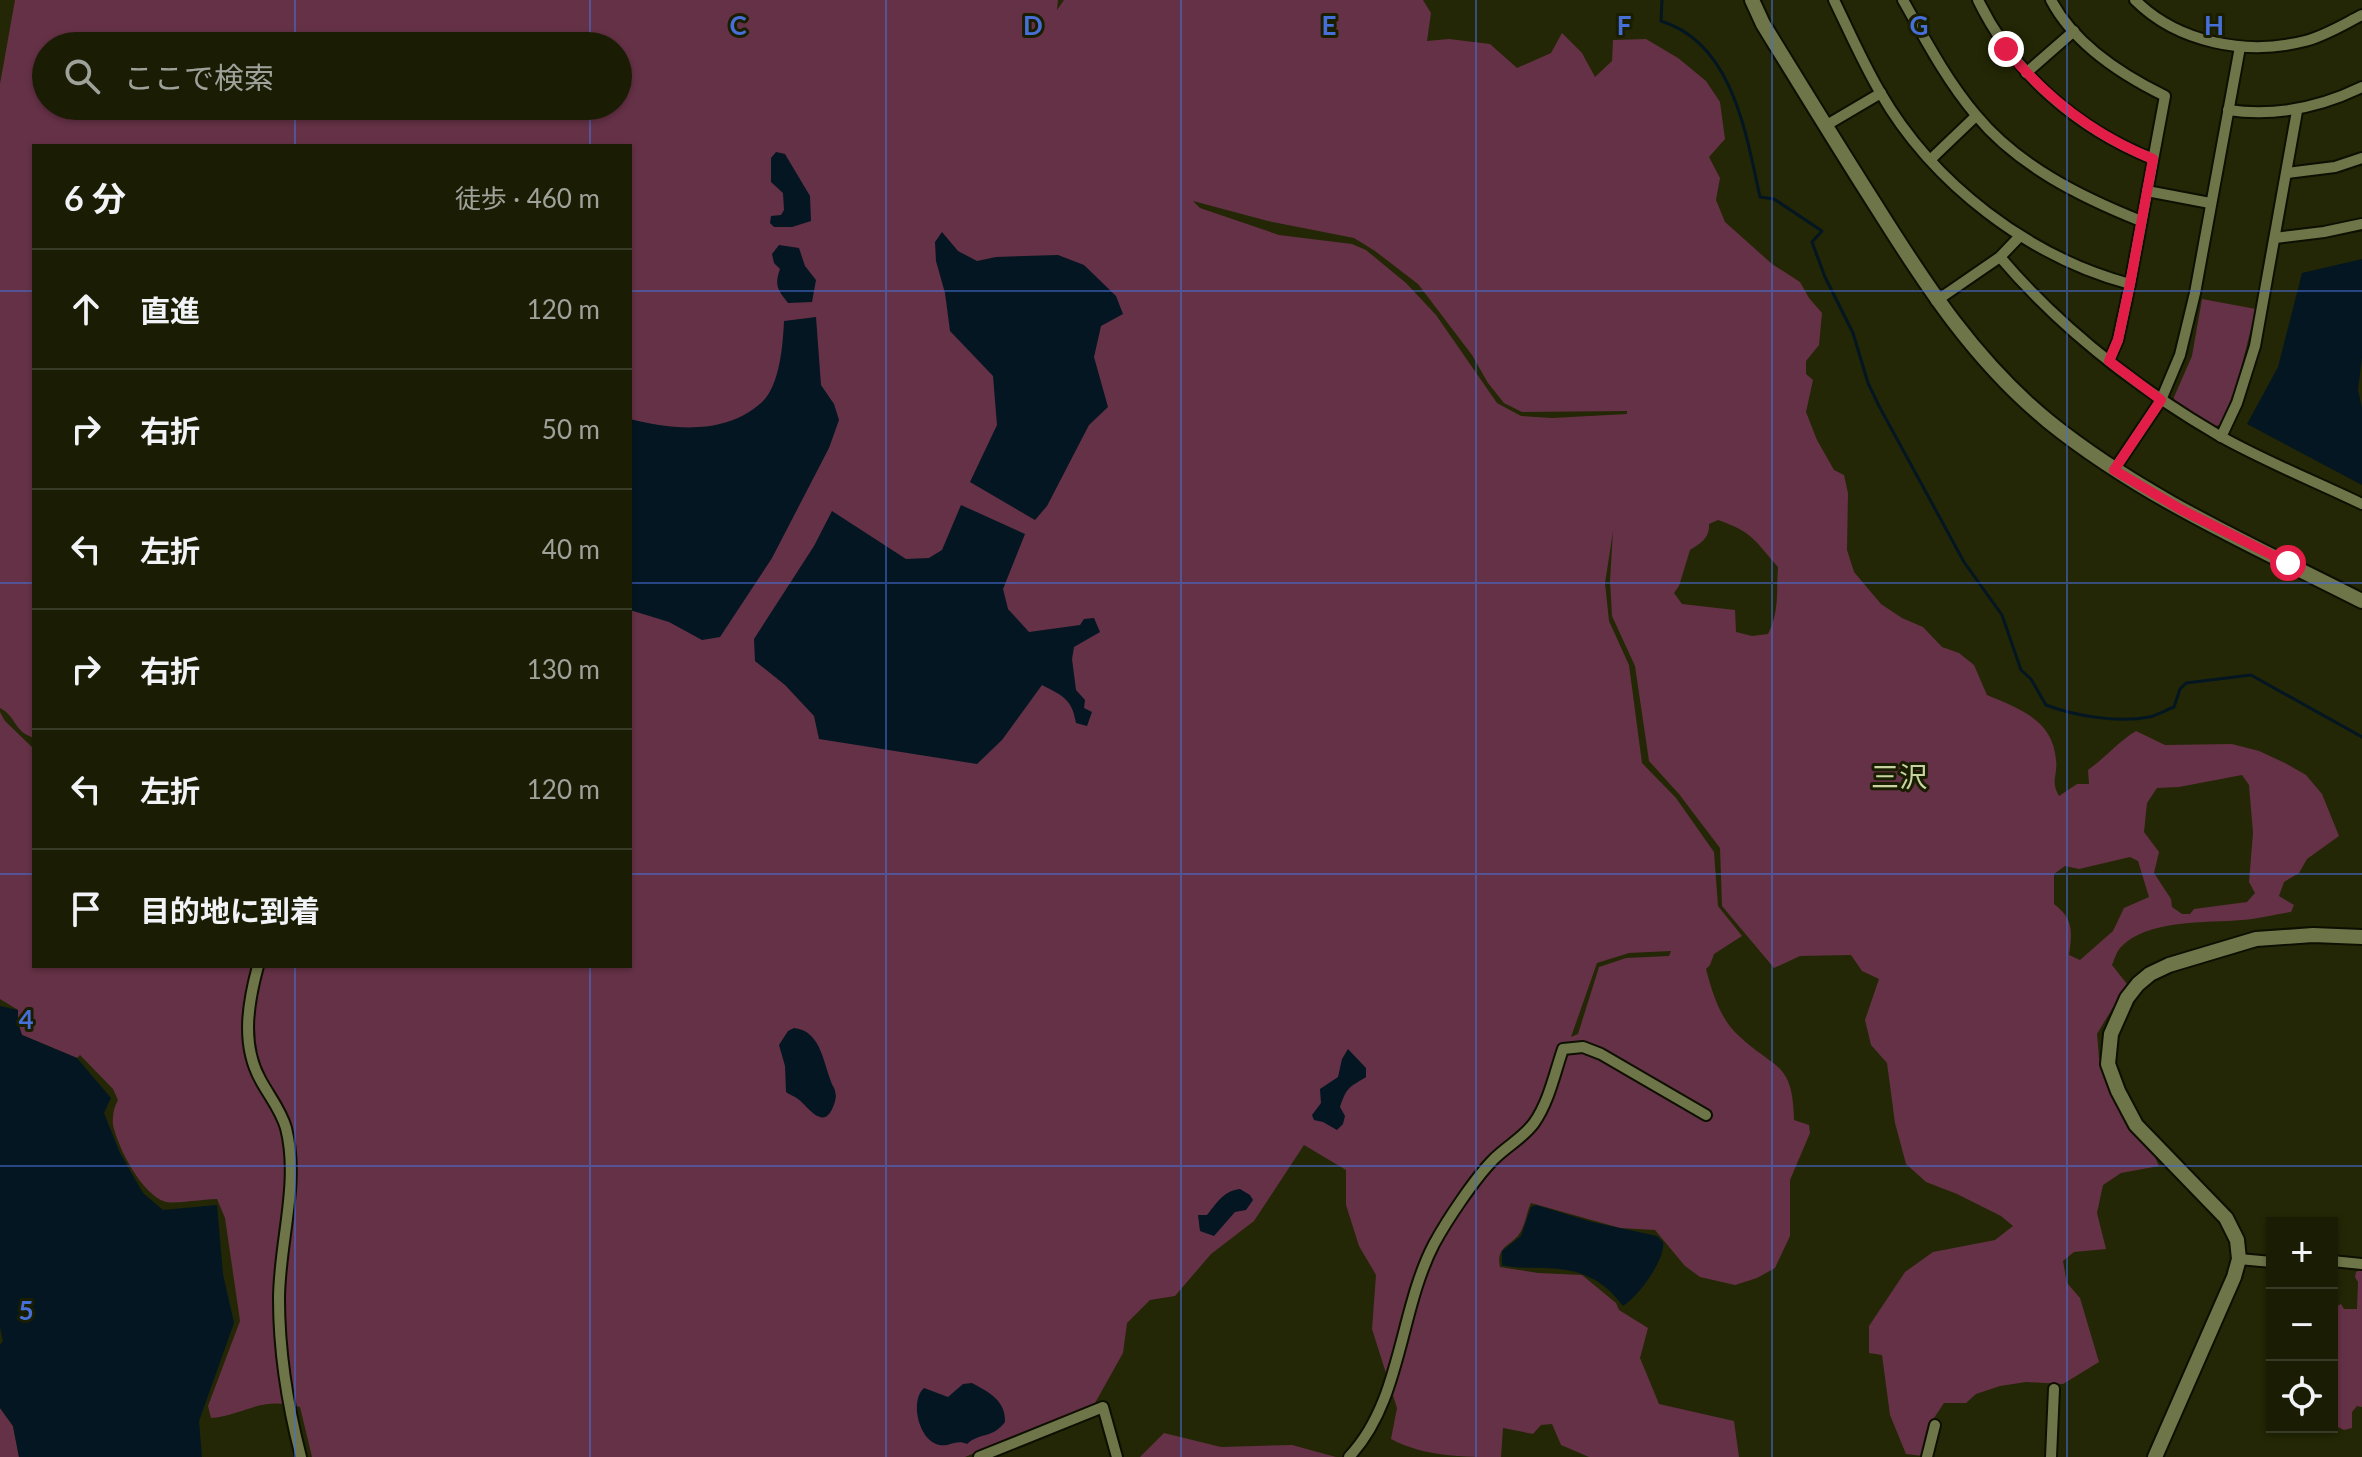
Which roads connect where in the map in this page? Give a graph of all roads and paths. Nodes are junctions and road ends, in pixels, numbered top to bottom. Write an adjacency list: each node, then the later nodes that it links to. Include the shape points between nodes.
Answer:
1 (1752, 0): 16 (street)
2 (1834, 0): 12 (street)
3 (1903, 0): 15 (street)
4 (1978, 0): 10 (street)
5 (2051, 0): 8 (street)
6 (2135, 0): 9 (street, via 2179,30)
7 (2362, 15): 9 (street, via 2305,41)
8 (2074, 31): 10 (street); 19 (street, via 2113,66 2165,96)
9 (2240, 47): 13 (street)
10 (2026, 73): 19 (street, via 2097,132)
11 (2362, 87): 14 (street)
12 (1881, 93): 16 (street); 18 (street)
13 (2228, 110): 14 (street); 22 (street)
14 (2297, 111): 20 (street)
15 (1976, 116): 18 (street); 23 (street, via 2034,166 2077,194)
16 (1825, 126): 29 (street)
17 (2362, 158): 20 (street)
18 (1931, 159): 25 (street)
19 (2153, 159): 21 (street)
20 (2287, 173): 26 (street)
21 (2147, 191): 22 (street); 23 (street)
22 (2210, 203): 31 (street, via 2180,355)
23 (2141, 221): 28 (street)
24 (2362, 224): 26 (street)
25 (2020, 236): 27 (street); 28 (street, via 2087,271)
26 (2275, 238): 32 (street, via 2248,374)
27 (2000, 257): 29 (street); 30 (street, via 2055,317)
28 (2130, 284): 30 (street)
29 (1936, 301): 33 (street, via 1985,362 2046,420)
30 (2109, 361): 31 (street)
31 (2161, 400): 32 (street); 33 (street)
32 (2221, 437): 34 (street)
33 (2114, 470): 35 (street)
34 (2362, 504)
35 (2362, 601)
36 (2362, 937): 39 (street, via 2256,939 2169,965 2138,984 2111,1034 2108,1064 2136,1125 2226,1218)
37 (258, 968): 45 (street, via 249,1003 250,1054 286,1128 290,1179 279,1299 287,1390)
38 (1706, 1115): 48 (street, via 1601,1054 1583,1047 1563,1049 1534,1123 1493,1160 1435,1242 1409,1305 1386,1395 1364,1441)
39 (2239, 1259): 40 (street); 51 (street)
40 (2266, 1261)
41 (2338, 1262): 42 (street)
42 (2362, 1264)
43 (2054, 1389): 50 (street)
44 (1935, 1425): 49 (street)
45 (301, 1457)
46 (979, 1457): 47 (street, via 1103,1407)
47 (1117, 1457)
48 (1349, 1457)
49 (1927, 1457)
50 (2051, 1457)
51 (2155, 1457)

